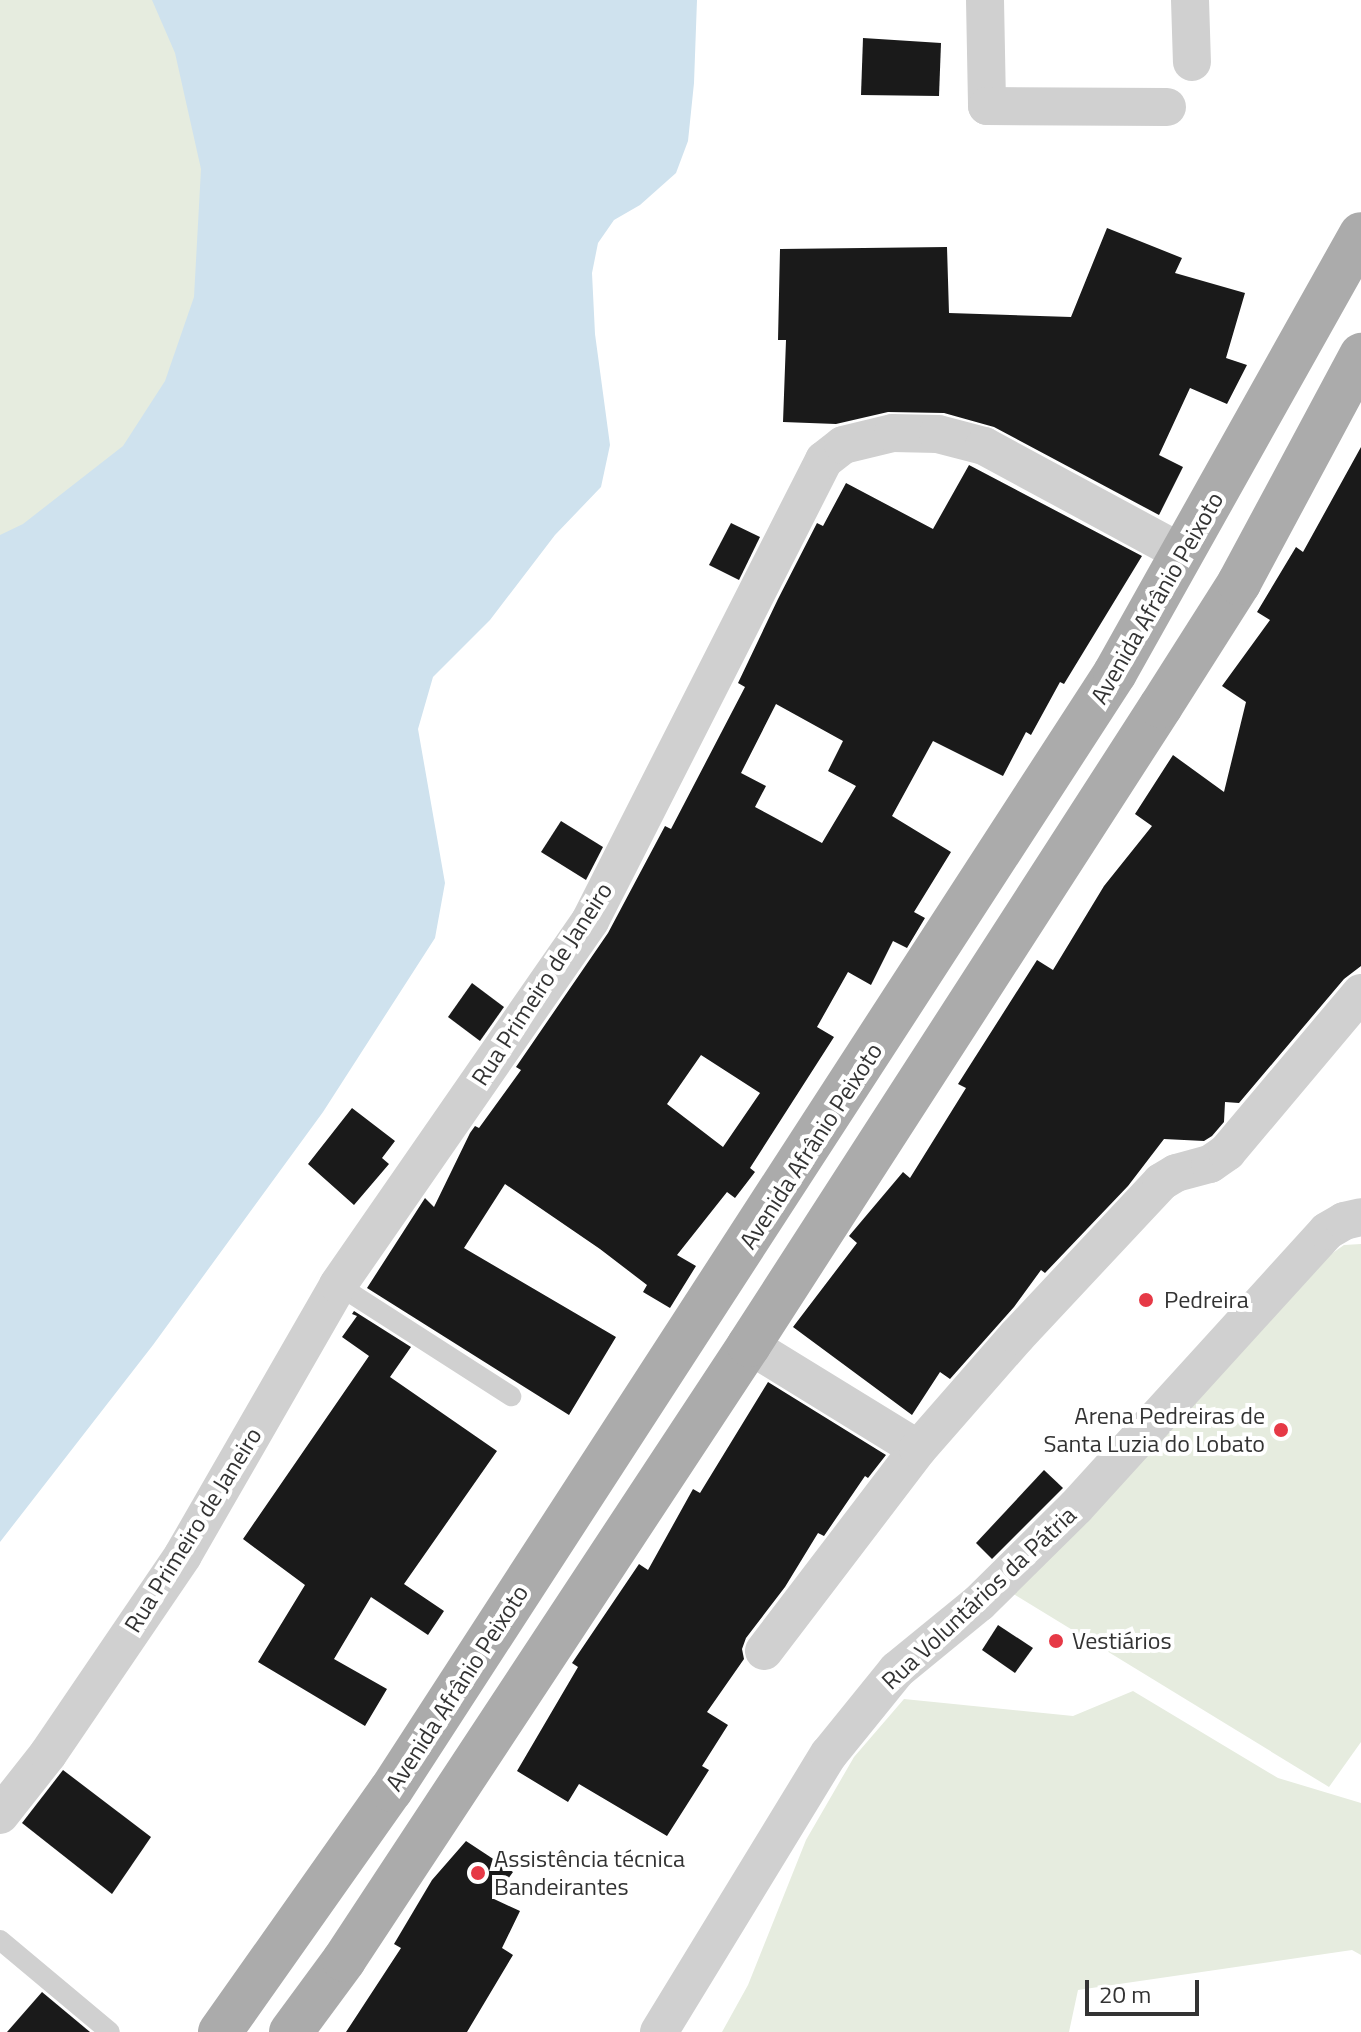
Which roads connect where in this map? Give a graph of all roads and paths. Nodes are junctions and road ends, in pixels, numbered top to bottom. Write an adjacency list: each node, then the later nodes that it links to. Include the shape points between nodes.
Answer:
1 (985, 0): 4 (street, via 987,106)
2 (1190, 0): 3 (street)
3 (1192, 62)
4 (1167, 107)
5 (1361, 234): 7 (main road, Avenida Afrânio Peixoto)
6 (1361, 355): 11 (main road, via 1239,583)
7 (1184, 554): 10 (street, Rua Primeiro de Janeiro, via 984,446 938,434 893,433 843,445 824,460 590,921); 18 (main road, Avenida Afrânio Peixoto, via 1115,673 610,1457 391,1790)
8 (1361, 993): 13 (street, via 1227,1152 1161,1182)
9 (1361, 1217): 20 (street, Rua Voluntários da Pátria, via 1327,1231 1076,1507 979,1603 897,1670 829,1754)
10 (338, 1285): 12 (lane); 15 (street, Rua Primeiro de Janeiro, via 183,1555 48,1754)
11 (749, 1345): 13 (street); 19 (main road, via 344,1960)
12 (511, 1396)
13 (918, 1449): 14 (street)
14 (764, 1651)
15 (0, 1815)
16 (0, 1940): 17 (lane)
17 (110, 2032)
18 (220, 2032)
19 (291, 2032)
20 (659, 2032)

